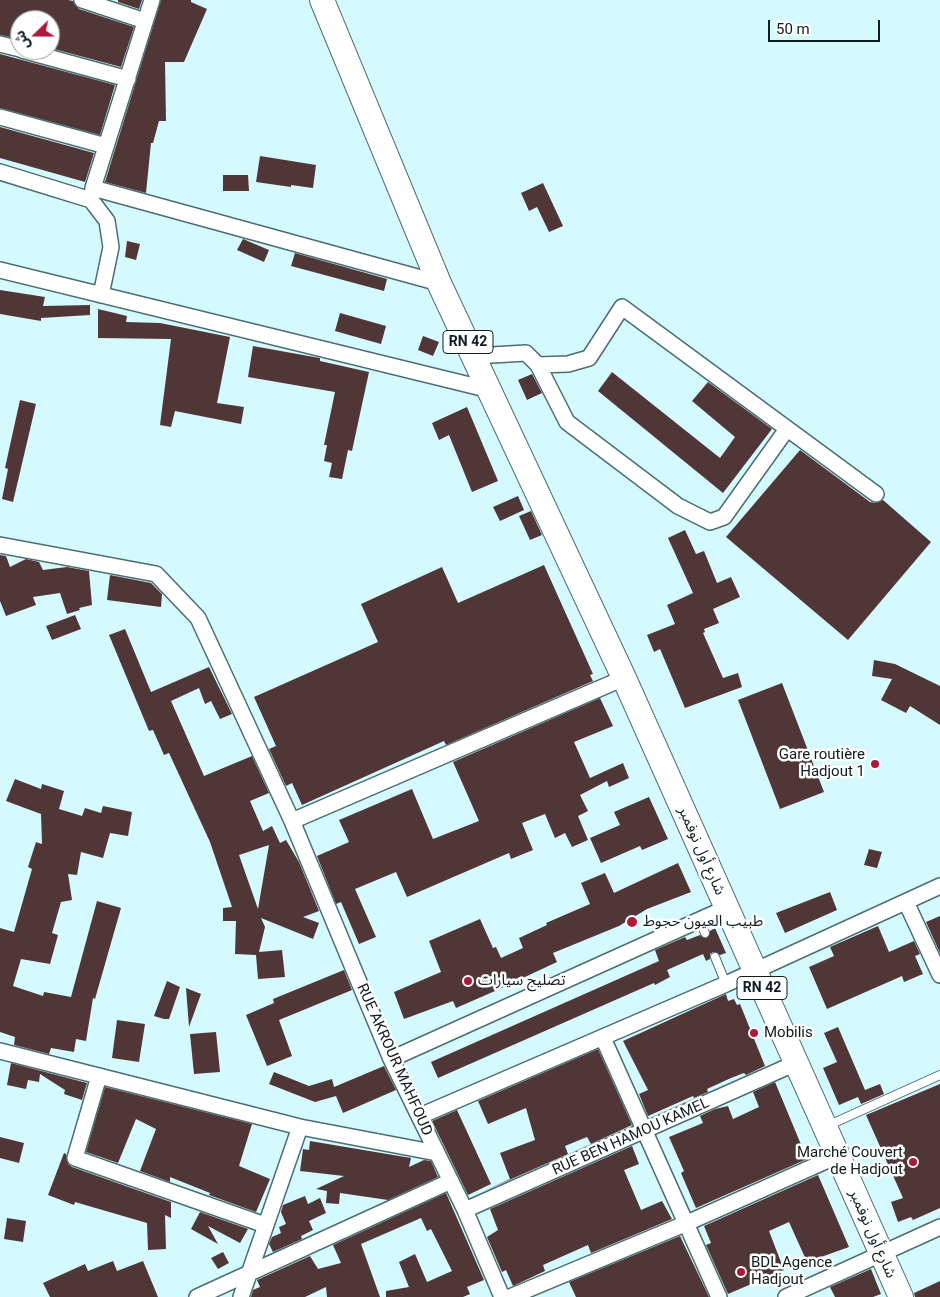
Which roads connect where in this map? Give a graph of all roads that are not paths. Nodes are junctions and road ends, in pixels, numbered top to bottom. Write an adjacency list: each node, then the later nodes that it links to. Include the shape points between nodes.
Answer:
1 (82, 0): 4 (street)
2 (152, 0): 4 (street)
3 (322, 0): 12 (main road, RN 42)
4 (145, 21): 6 (street)
5 (58, 60): 6 (street)
6 (128, 79): 8 (street)
7 (0, 117): 8 (street)
8 (106, 146): 10 (street)
9 (0, 172): 10 (street)
10 (92, 194): 12 (street); 13 (street, via 110,229 111,247)
11 (0, 270): 13 (street)
12 (439, 282): 14 (main road, RN 42)
13 (101, 295): 16 (street)
14 (475, 356): 15 (street, via 526,353); 16 (main road, RN 42)
15 (538, 365): 17 (street, via 568,364 589,358 622,307); 17 (street, via 567,422 678,506 710,522 724,517)
16 (490, 390): 20 (main road, RN 42)
17 (787, 429): 18 (street)
18 (876, 494)
19 (0, 545): 21 (street, RUE AKROUR MAHFOUD, via 156,574 198,618)
20 (624, 678): 21 (street); 24 (main road, شارع أول نوفمبر / RN 42)
21 (292, 821): 31 (street, RUE AKROUR MAHFOUD)
22 (940, 886): 23 (street)
23 (906, 902): 26 (street); 27 (street)
24 (726, 908): 26 (main road, شارع أول نوفمبر / RN 42); 31 (street, via 702,926)
25 (715, 957): 28 (lane)
26 (754, 971): 28 (street); 32 (main road, شارع أول نوفمبر / RN 42)
27 (940, 975)
28 (726, 984): 29 (street)
29 (603, 1038): 35 (street); 38 (street)
30 (0, 1051): 34 (street)
31 (391, 1058): 35 (street, RUE AKROUR MAHFOUD)
32 (796, 1063): 37 (main road, شارع أول نوفمبر / RN 42); 38 (street, RUE BEN HAMOU KAMEL)
33 (940, 1075): 37 (lane)
34 (99, 1076): 36 (street); 44 (street, via 75,1158)
35 (420, 1116): 39 (street, RUE AKROUR MAHFOUD)
36 (300, 1127): 39 (street); 44 (street)
37 (825, 1127): 40 (main road, شارع أول نوفمبر / RN 42)
38 (645, 1130): 42 (street, RUE BEN HAMOU KAMEL); 43 (street)
39 (436, 1153): 41 (street, RUE AKROUR MAHFOUD)
40 (837, 1156): 43 (street); 46 (main road, شارع أول نوفمبر / RN 42)
41 (451, 1181): 42 (street, RUE AKROUR MAHFOUD); 47 (street)
42 (465, 1210): 50 (street, RUE AKROUR MAHFOUD)
43 (687, 1223): 51 (street); 52 (street)
44 (265, 1226): 47 (street)
45 (940, 1227): 46 (street)
46 (882, 1253): 53 (street); 54 (main road, شارع أول نوفمبر / RN 42)
47 (250, 1274): 48 (street); 49 (street)
48 (197, 1297)
49 (241, 1297)
50 (502, 1297)
51 (510, 1297)
52 (719, 1297)
53 (786, 1297)
54 (900, 1297)

